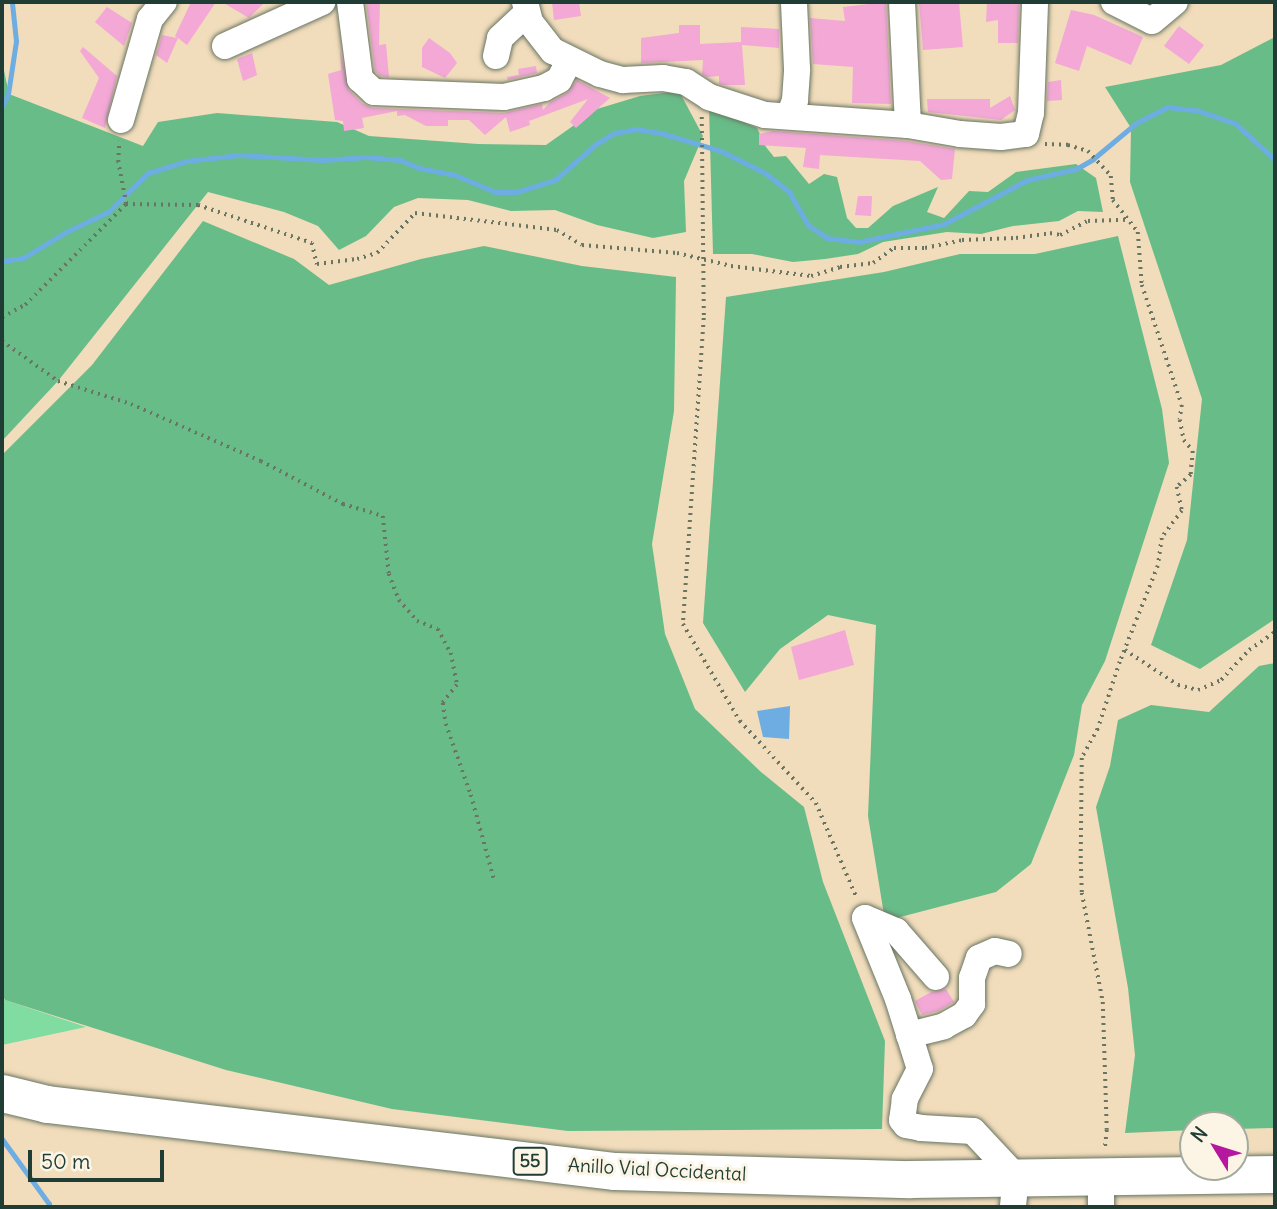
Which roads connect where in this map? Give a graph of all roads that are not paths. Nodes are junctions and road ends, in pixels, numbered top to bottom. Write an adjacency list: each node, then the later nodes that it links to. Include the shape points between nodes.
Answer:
1 (164, 2): 14 (street, via 150,19)
2 (322, 2): 10 (street)
3 (350, 2): 12 (street, via 360,79 374,92 504,97 559,80)
4 (794, 2): 13 (street, via 797,69)
5 (902, 2): 15 (street)
6 (1035, 2): 15 (street, via 1031,113 1026,134 974,135)
7 (1114, 2): 8 (street, via 1152,20)
8 (1175, 2)
9 (526, 7): 11 (street, via 500,38); 12 (street, via 530,22 553,51)
10 (225, 46)
11 (496, 55)
12 (569, 61): 13 (street, via 623,80 686,82 742,110)
13 (789, 116): 15 (street)
14 (121, 120)
15 (908, 125)
16 (1009, 954): 18 (street, via 995,951 979,958 972,978 972,1004 964,1015 944,1026)
17 (936, 977): 18 (street, via 896,931 865,918)
18 (909, 1035): 21 (street, via 920,1069 905,1099 902,1121 921,1128 973,1132)
19 (2, 1093): 21 (highway, Anillo Vial Occidental / 55, via 47,1104 615,1171 910,1179)
20 (1275, 1174): 22 (highway, Anillo Vial Occidental / 55)
21 (1014, 1192): 22 (highway, Anillo Vial Occidental / 55)
22 (1101, 1193)

